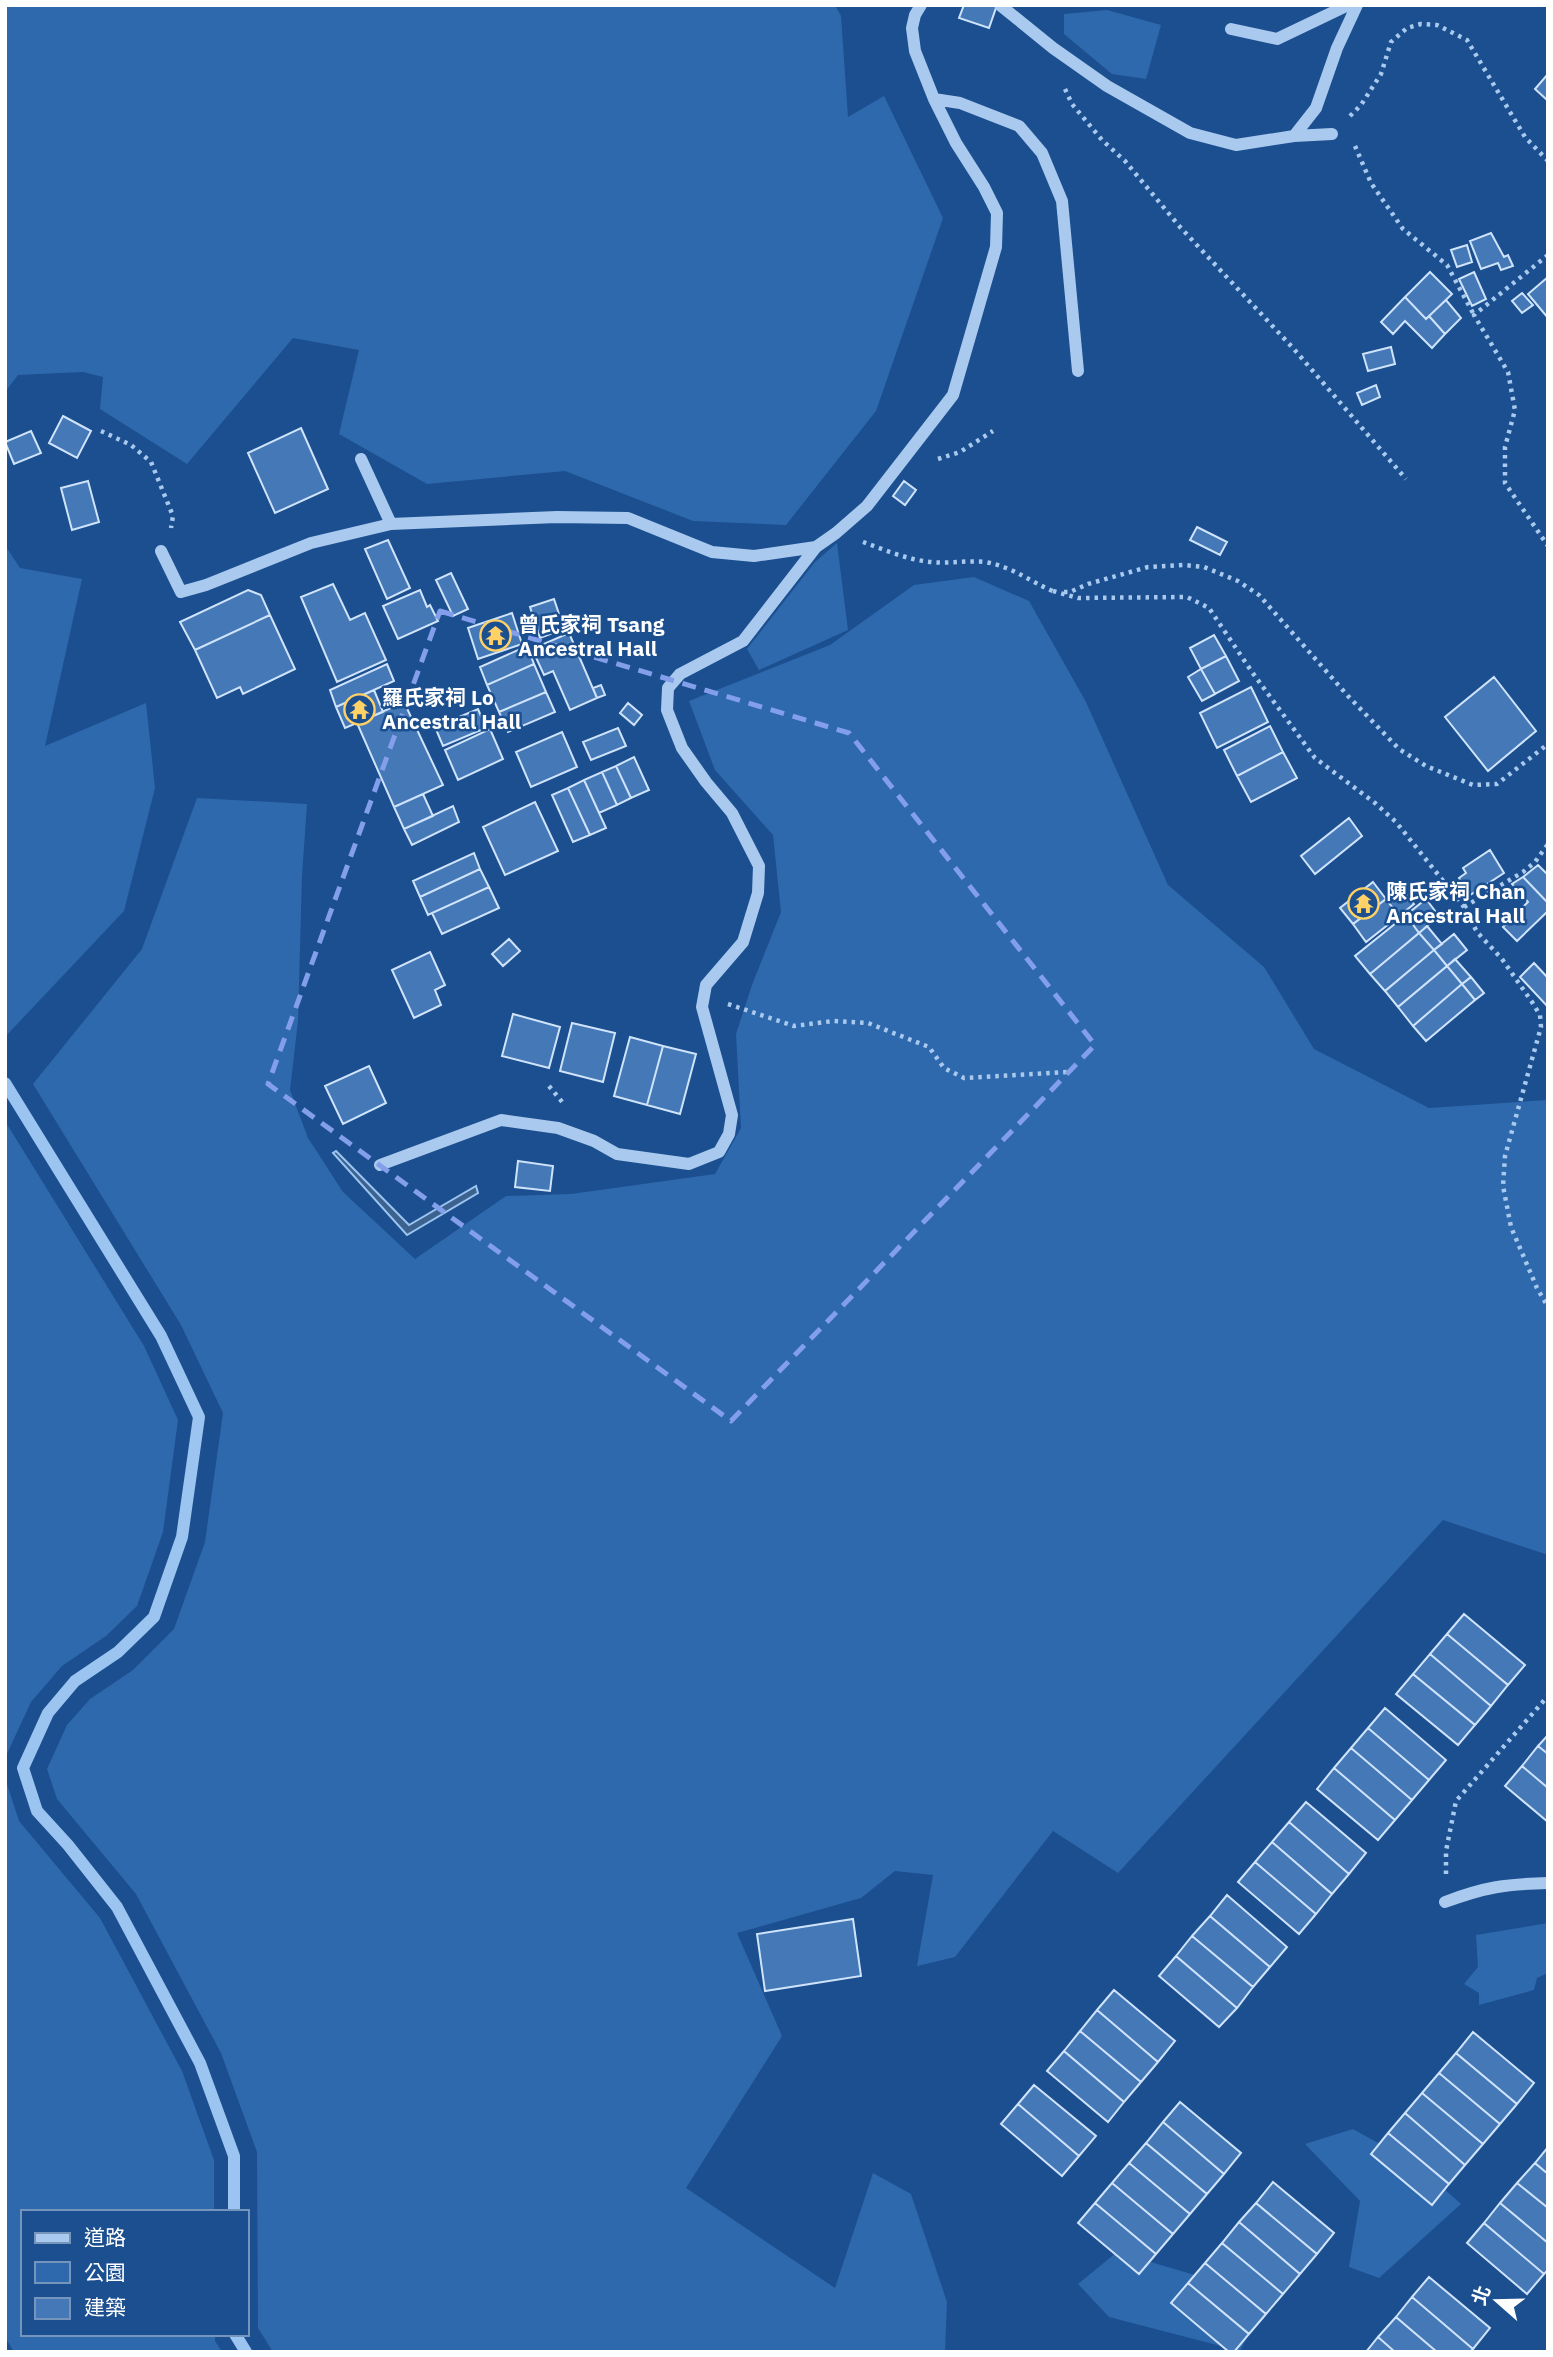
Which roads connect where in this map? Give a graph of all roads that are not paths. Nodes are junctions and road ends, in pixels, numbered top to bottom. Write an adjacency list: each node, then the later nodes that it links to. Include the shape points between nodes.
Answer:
1 (922, 5): 6 (street, via 912,27 915,51)
2 (1000, 5): 8 (street, via 1107,86 1190,132 1236,145)
3 (1348, 5): 5 (street, via 1277,39)
4 (1357, 5): 8 (street, via 1316,108)
5 (1231, 29)
6 (934, 99): 9 (street, via 960,103 1019,126 1042,153 1062,201); 12 (street, via 997,213 996,247 953,396 867,506)
7 (1333, 132): 8 (street)
8 (1294, 136)
9 (1078, 371)
10 (361, 459): 11 (street)
11 (391, 524): 12 (street, via 628,518 712,552 754,556); 13 (street, via 311,543 181,592)
12 (816, 547): 14 (street, via 743,642 680,674 668,688 667,710 682,748 732,813 759,866 758,893 743,942 706,985 702,1007 732,1115 719,1152 689,1164 617,1154 558,1128 501,1120)
13 (161, 551)
14 (380, 1165)
15 (1548, 1883): 16 (street, via 1479,1889)
16 (1446, 1902)

